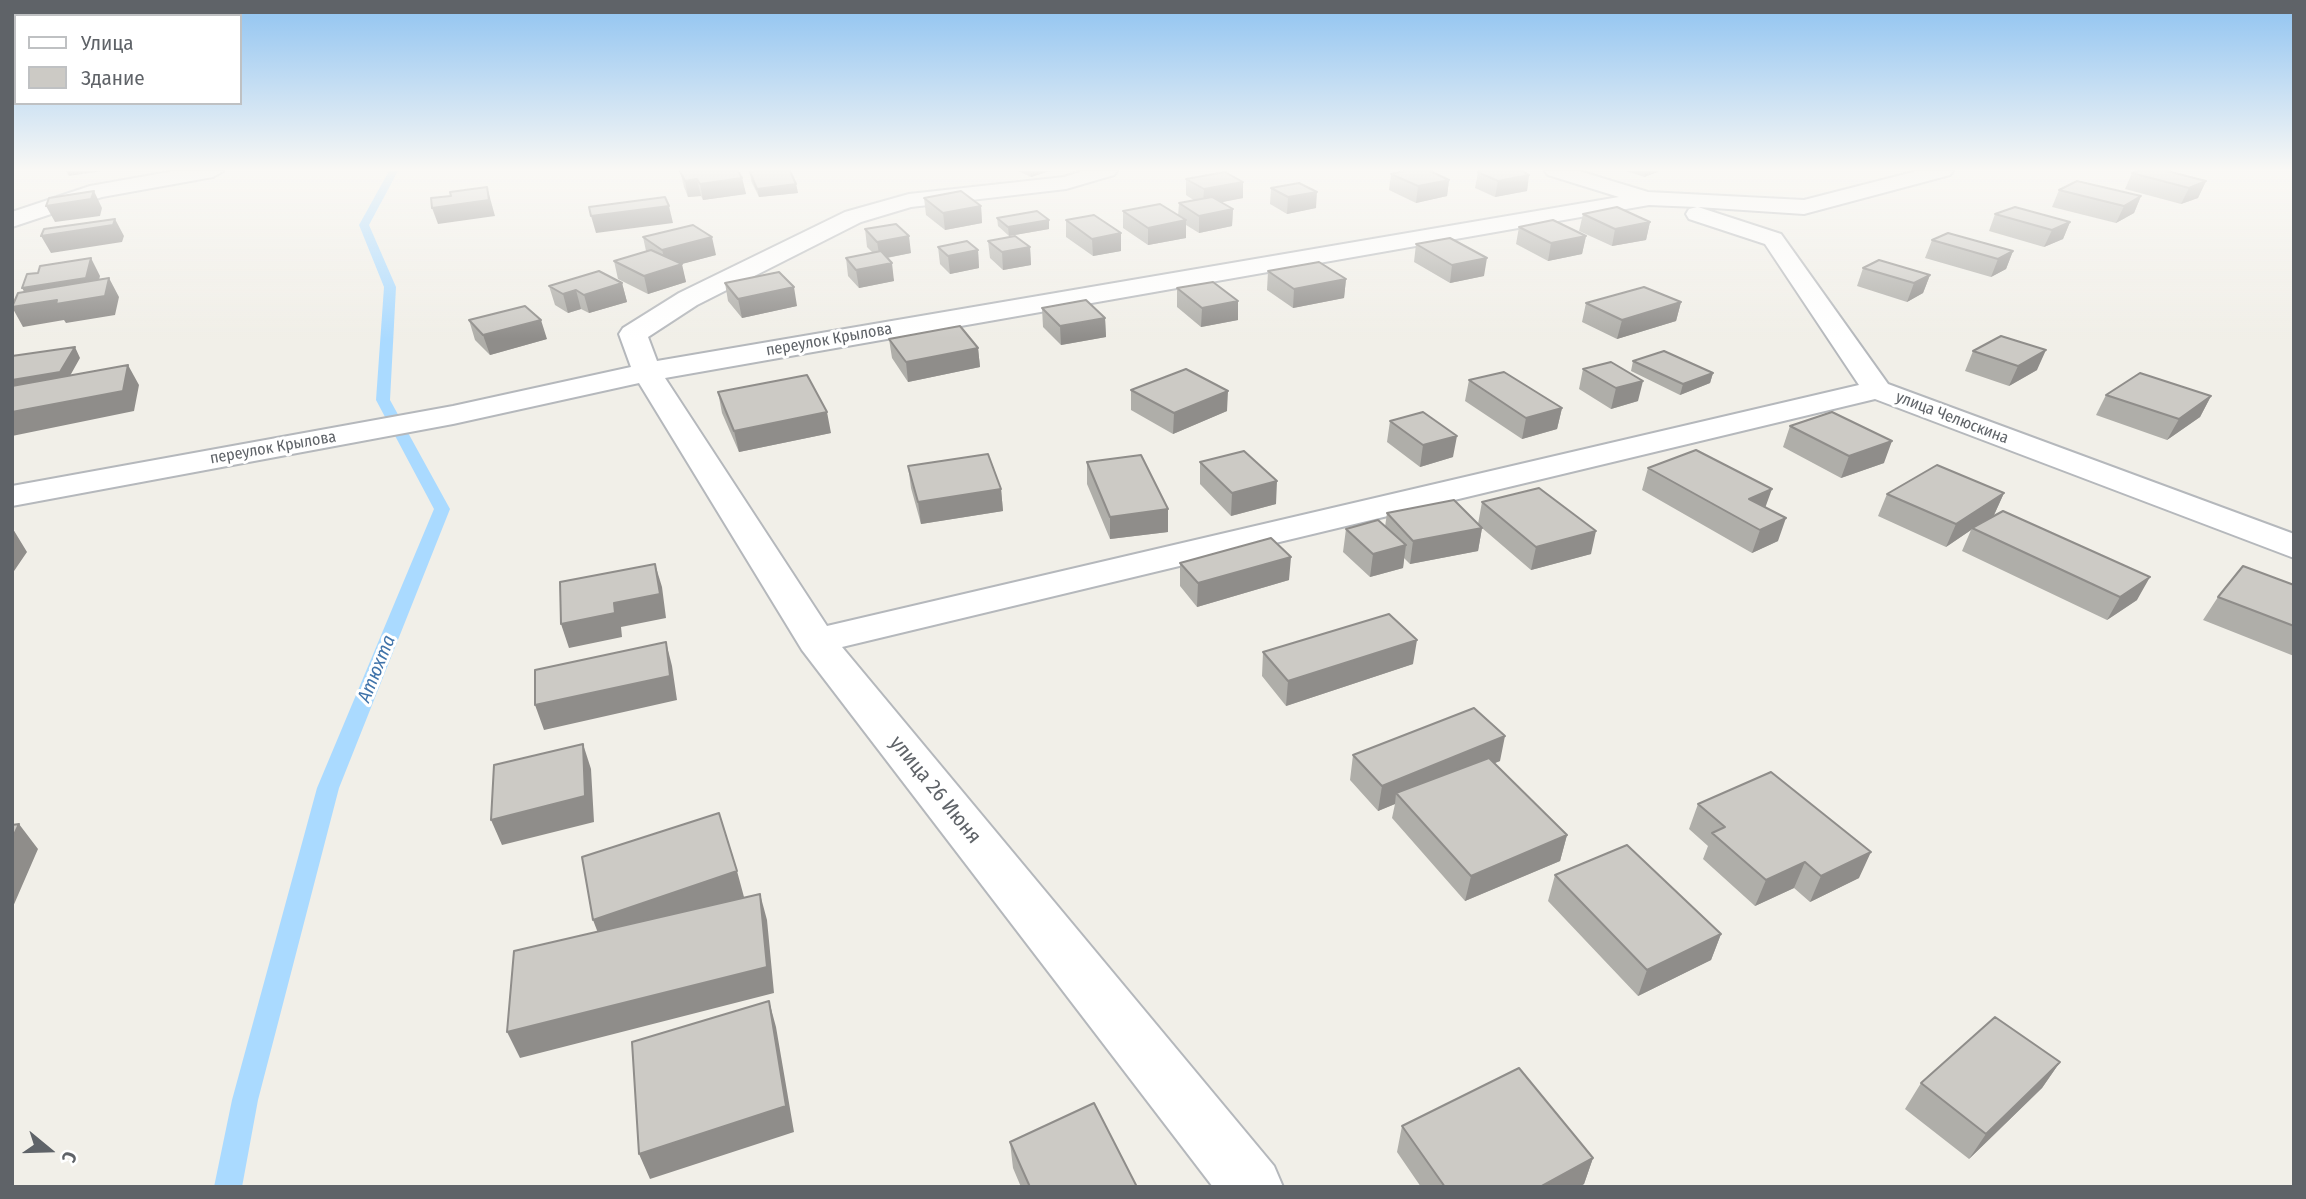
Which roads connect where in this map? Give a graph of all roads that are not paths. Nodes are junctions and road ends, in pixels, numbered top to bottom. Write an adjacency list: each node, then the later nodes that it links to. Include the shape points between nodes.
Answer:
1 (833, 227): 4 (street, улица 26 Июня, via 688,299 633,334)
2 (1481, 227): 4 (street, переулок Крылова)
3 (1736, 227): 5 (street, улица Челюскина, via 1773,239)
4 (647, 372): 6 (street, переулок Крылова, via 453,415); 8 (street, улица 26 Июня)
5 (1877, 390): 7 (street, улица Челюскина); 8 (street)
6 (12, 496)
7 (2294, 547)
8 (816, 641): 9 (street, улица 26 Июня)
9 (1252, 1187)

